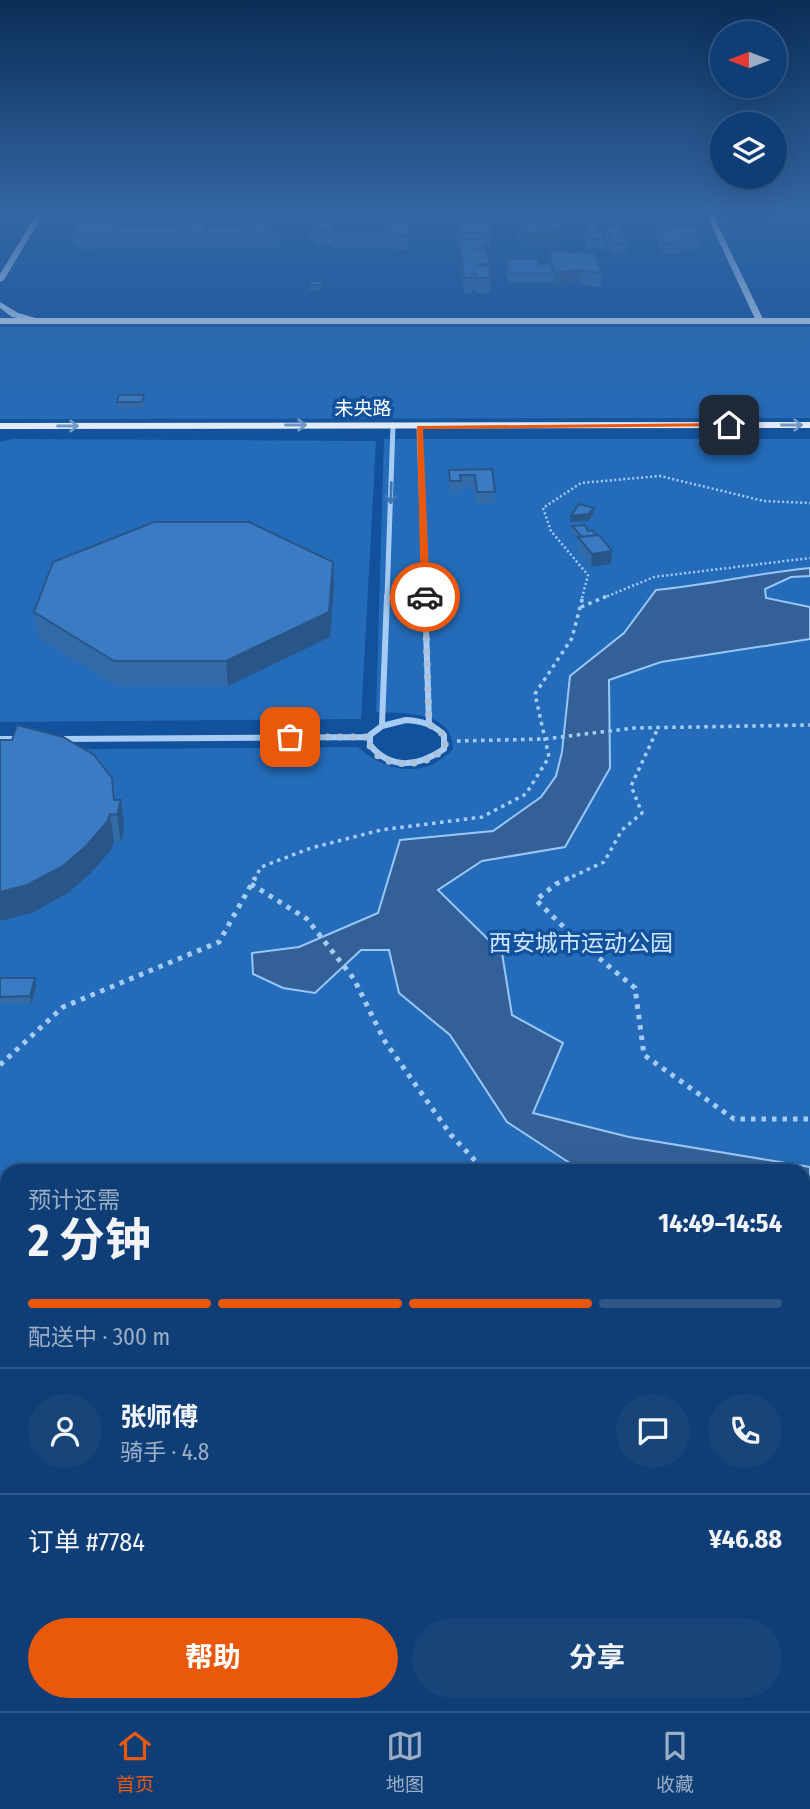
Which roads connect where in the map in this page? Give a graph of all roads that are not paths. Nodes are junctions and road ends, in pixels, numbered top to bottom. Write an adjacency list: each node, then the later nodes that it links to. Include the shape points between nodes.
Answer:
1 (745, 289): 5 (street)
2 (0, 304): 4 (street, via 15,315)
3 (0, 321): 4 (main road)
4 (42, 321): 5 (main road)
5 (760, 321): 6 (main road)
6 (810, 321)
7 (393, 425): 9 (main road, 未央路, one-way to 7); 10 (main road, 未央路); 11 (street, one-way to 11)
8 (810, 425): 10 (main road, 未央路, one-way to 8)
9 (0, 426)
10 (419, 427): 12 (street)
11 (382, 724): 12 (street, via 406,720); 13 (street)
12 (429, 724): 13 (street, via 446,742 438,755 417,763 391,762 372,751)
13 (369, 737): 15 (street)
14 (27, 739): 16 (street)
15 (55, 739)
16 (0, 740)

